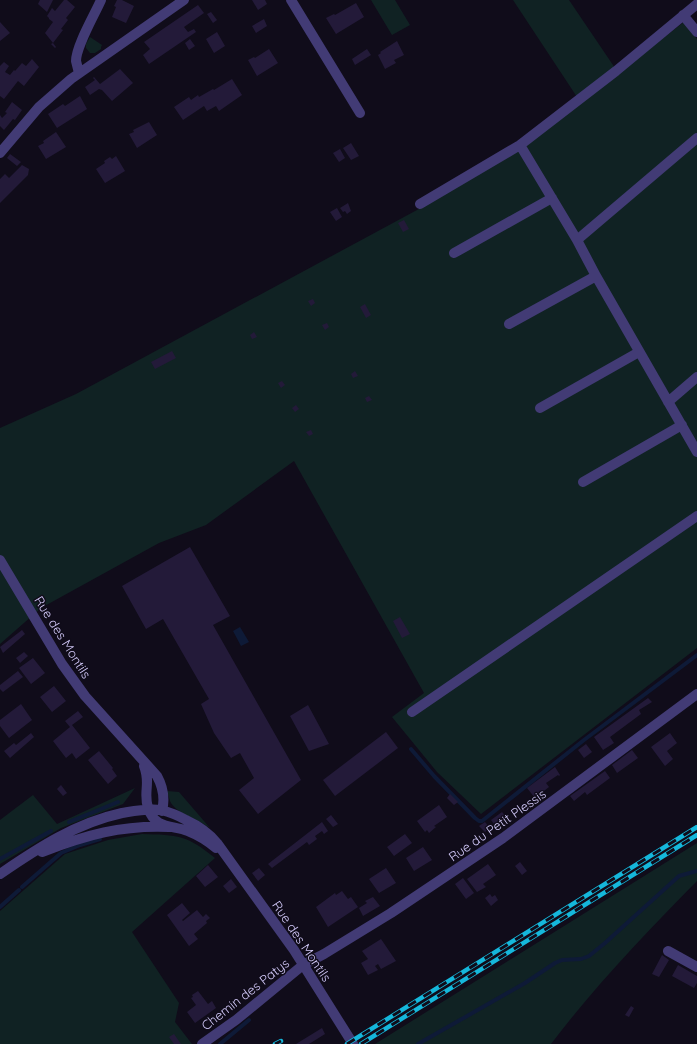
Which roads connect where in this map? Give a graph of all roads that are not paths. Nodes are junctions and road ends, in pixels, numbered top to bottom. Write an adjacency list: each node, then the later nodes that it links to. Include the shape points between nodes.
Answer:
1 (101, 0): 7 (street)
2 (184, 0): 8 (street)
3 (291, 0): 10 (street)
4 (697, 4): 5 (street)
5 (683, 15): 6 (street); 12 (street, via 616,71)
6 (697, 32)
7 (79, 49): 8 (street, via 82,57); 9 (street, via 76,60)
8 (90, 65): 9 (street)
9 (79, 73): 13 (street, via 39,106)
10 (360, 113)
11 (697, 138): 16 (street)
12 (520, 145): 14 (street); 15 (street)
13 (0, 153)
14 (552, 198): 16 (street); 17 (street)
15 (420, 204)
16 (577, 240): 18 (street)
17 (454, 254)
18 (596, 276): 19 (street); 20 (street)
19 (509, 324)
20 (639, 352): 22 (street); 23 (street)
21 (697, 377): 22 (street)
22 (668, 402): 24 (street)
23 (540, 408)
24 (682, 426): 25 (street); 26 (street)
25 (697, 452)
26 (583, 482)
27 (697, 516): 30 (street)
28 (0, 560): 31 (street, Rue des Montils, via 62,664 85,696)
29 (697, 694): 40 (street, Rue du Petit Plessis, via 503,838 391,913)
30 (412, 712)
31 (141, 760): 32 (street, Rue des Montils, via 148,778); 34 (street, Rue des Montils, via 159,781 163,798)
32 (146, 791): 33 (street, via 142,801); 34 (street, Rue des Montils, via 146,797)
33 (131, 811): 34 (street); 38 (street, via 94,821 76,829 29,854)
34 (155, 812): 35 (street, Rue des Montils, via 162,825); 36 (street, via 148,820 106,825); 37 (street, Rue des Montils, via 182,818 209,833)
35 (170, 827): 36 (street, via 116,829); 37 (street, Rue des Montils, via 199,836)
36 (83, 837): 38 (street, via 40,853)
37 (226, 856): 40 (street, Rue des Montils)
38 (1, 873)
39 (668, 951): 41 (street)
40 (303, 965): 42 (street, Chemin des Patys, via 236,1020); 43 (street, Rue des Montils)
41 (697, 967)
42 (202, 1044)
43 (353, 1044)

